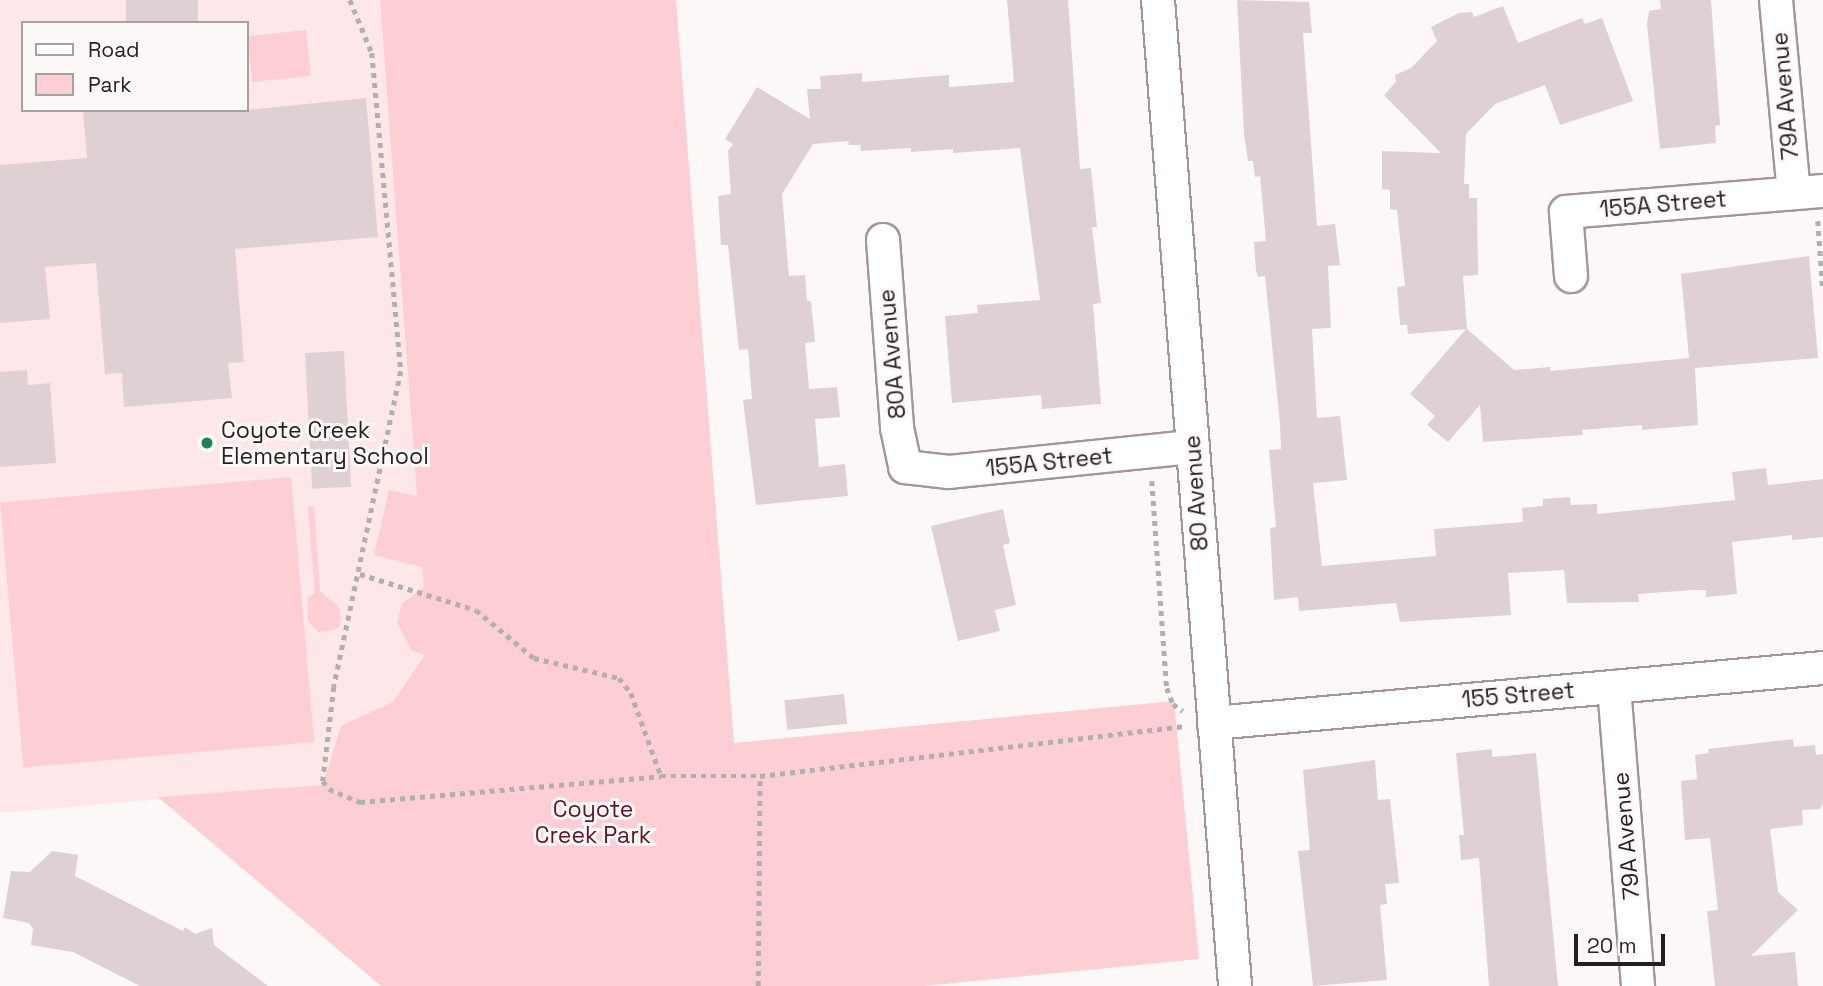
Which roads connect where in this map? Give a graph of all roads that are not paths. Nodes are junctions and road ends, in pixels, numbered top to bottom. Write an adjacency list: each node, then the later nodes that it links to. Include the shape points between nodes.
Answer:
1 (1158, 0): 6 (street, 80 Avenue)
2 (1776, 0): 3 (street, 79A Avenue)
3 (1812, 199): 5 (street, 155A Street, via 1566,212)
4 (883, 240): 7 (street, 80A Avenue, via 897,428)
5 (1571, 276)
6 (1192, 447): 7 (street, 155A Street, via 949,472); 10 (street, 80 Avenue)
7 (905, 467)
8 (1823, 668): 9 (street, 155 Street)
9 (1614, 687): 10 (street, 155 Street); 12 (street, 79A Avenue)
10 (1200, 718): 11 (street, 80 Avenue)
11 (1235, 986)
12 (1638, 986)

